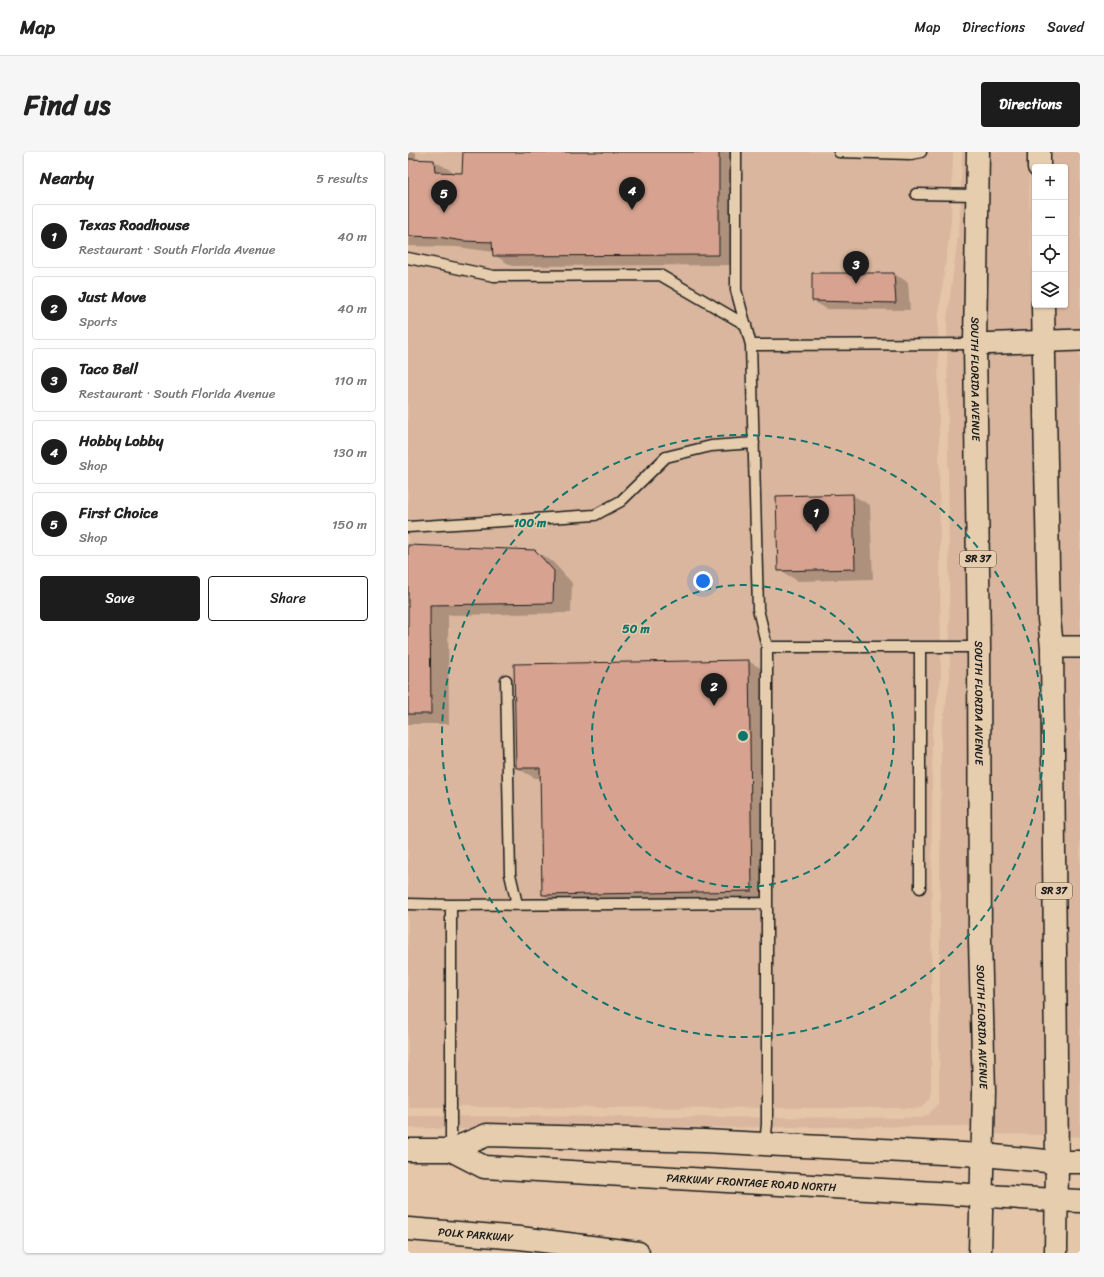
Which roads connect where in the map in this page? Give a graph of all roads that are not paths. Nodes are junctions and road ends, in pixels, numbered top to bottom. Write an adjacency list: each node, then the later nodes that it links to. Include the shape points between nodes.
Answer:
1 (736, 152): 11 (lane, via 736,290)
2 (839, 152): 3 (lane)
3 (921, 152)
4 (978, 152): 8 (main road, SOUTH FLORIDA AVENUE / SR 37)
5 (1039, 152): 6 (main road)
6 (1039, 164)
7 (916, 194): 8 (lane)
8 (977, 195): 14 (main road, SOUTH FLORIDA AVENUE / SR 37)
9 (408, 258): 11 (lane, via 494,276 660,275)
10 (1043, 308): 13 (main road, SR 37)
11 (746, 324): 15 (lane)
12 (1080, 340): 13 (street)
13 (1044, 342): 14 (street); 20 (main road, SR 37, via 1049,619)
14 (975, 344): 15 (lane); 19 (main road, SOUTH FLORIDA AVENUE / SR 37)
15 (752, 345): 16 (lane)
16 (754, 443): 17 (lane, via 711,446 666,457 621,501 595,515); 18 (lane, via 758,609)
17 (408, 527)
18 (767, 647): 22 (lane); 25 (lane)
19 (979, 647): 22 (lane); 32 (main road, SOUTH FLORIDA AVENUE / SR 37)
20 (1052, 647): 21 (street); 33 (main road, SR 37)
21 (1080, 647)
22 (920, 648): 24 (lane)
23 (506, 680): 27 (lane, via 510,874)
24 (920, 888)
25 (767, 903): 27 (lane); 29 (lane)
26 (408, 904): 28 (lane)
27 (517, 904): 28 (lane)
28 (451, 905): 31 (lane)
29 (765, 1145): 31 (main road, PARKWAY FRONTAGE ROAD NORTH, via 487,1135); 32 (main road, PARKWAY FRONTAGE ROAD NORTH)
30 (408, 1150): 31 (main road, PARKWAY FRONTAGE ROAD NORTH)
31 (451, 1150): 35 (main road, PARKWAY FRONTAGE ROAD NORTH, via 484,1167)
32 (983, 1156): 33 (main road, PARKWAY FRONTAGE ROAD NORTH); 35 (main road, SOUTH FLORIDA AVENUE / SR 37)
33 (1056, 1162): 34 (main road, PARKWAY FRONTAGE ROAD NORTH); 36 (main road, SR 37)
34 (1080, 1162)
35 (982, 1197): 36 (main road, PARKWAY FRONTAGE ROAD NORTH); 40 (main road, SOUTH FLORIDA AVENUE / SR 37)
36 (1056, 1200): 37 (main road, PARKWAY FRONTAGE ROAD NORTH); 41 (main road, SR 37)
37 (1080, 1201)
38 (408, 1230): 39 (main road, POLK PARKWAY, via 520,1238)
39 (638, 1253)
40 (980, 1253)
41 (1056, 1253)

